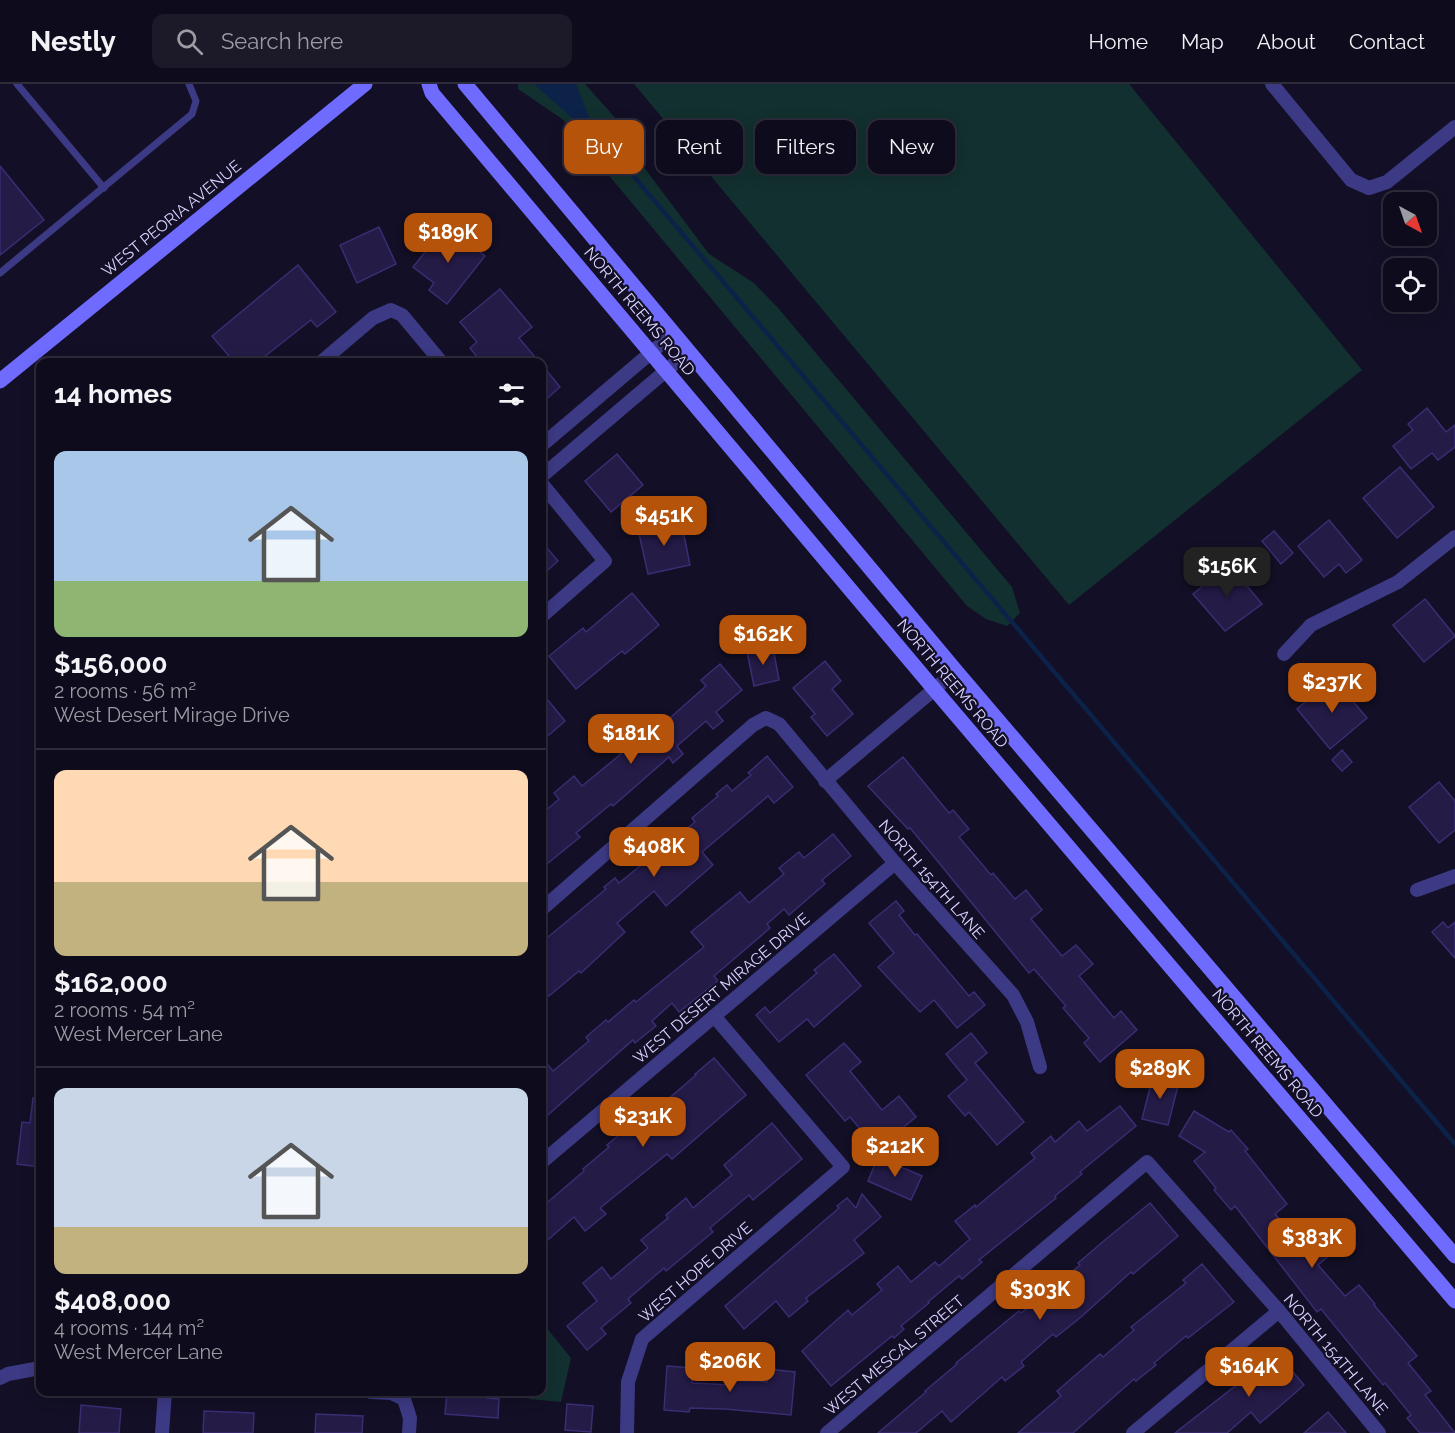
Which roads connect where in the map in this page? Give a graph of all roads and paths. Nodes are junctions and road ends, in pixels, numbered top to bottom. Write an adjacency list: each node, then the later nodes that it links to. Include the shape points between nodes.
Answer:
1 (17, 84): 8 (lane)
2 (189, 84): 8 (lane, via 196,101 192,114)
3 (365, 84): 16 (main road, WEST PEORIA AVENUE)
4 (429, 84): 12 (main road, NORTH REEMS ROAD, via 432,93)
5 (465, 84): 10 (main road, NORTH REEMS ROAD)
6 (1272, 84): 7 (street, via 1351,180 1369,188 1387,182)
7 (1455, 127)
8 (104, 188): 9 (lane)
9 (0, 273)
10 (673, 334): 11 (main road, NORTH REEMS ROAD); 12 (street)
11 (688, 352): 15 (street); 25 (main road, NORTH REEMS ROAD)
12 (651, 353): 15 (main road, NORTH REEMS ROAD); 17 (street)
13 (326, 358): 14 (street, via 373,318 391,310 402,315)
14 (438, 358)
15 (666, 371): 18 (street); 26 (main road, NORTH REEMS ROAD)
16 (0, 381)
17 (588, 406): 18 (street); 19 (street)
18 (604, 424): 20 (street)
19 (546, 442)
20 (546, 473)
21 (546, 489): 23 (street, via 605,561)
22 (1455, 537): 24 (street, via 1398,582 1311,625)
23 (546, 613)
24 (1284, 654)
25 (956, 671): 26 (street); 36 (main road, NORTH REEMS ROAD)
26 (933, 689): 27 (street); 37 (main road, NORTH REEMS ROAD)
27 (825, 781): 28 (street, NORTH 154TH LANE); 31 (street, NORTH 154TH LANE, via 779,724 766,718 753,725)
28 (894, 863): 32 (street, WEST DESERT MIRAGE DRIVE); 33 (street, NORTH 154TH LANE, via 1013,995 1027,1022)
29 (1455, 876): 30 (street)
30 (1417, 890)
31 (546, 906)
32 (714, 1016): 34 (street, WEST DESERT MIRAGE DRIVE); 45 (street, WEST HOPE DRIVE, via 843,1167 642,1339 628,1382)
33 (1040, 1067)
34 (546, 1159)
35 (1147, 1162): 38 (street, NORTH 154TH LANE); 47 (street, WEST MESCAL STREET)
36 (1455, 1256)
37 (1455, 1301)
38 (1279, 1311): 48 (street); 49 (street, NORTH 154TH LANE)
39 (36, 1369): 40 (street)
40 (0, 1378)
41 (165, 1396): 43 (street)
42 (396, 1396): 44 (street, via 404,1399 410,1418)
43 (162, 1433)
44 (409, 1433)
45 (627, 1433): 46 (street)
46 (633, 1433)
47 (827, 1433)
48 (1132, 1433)
49 (1379, 1433)

